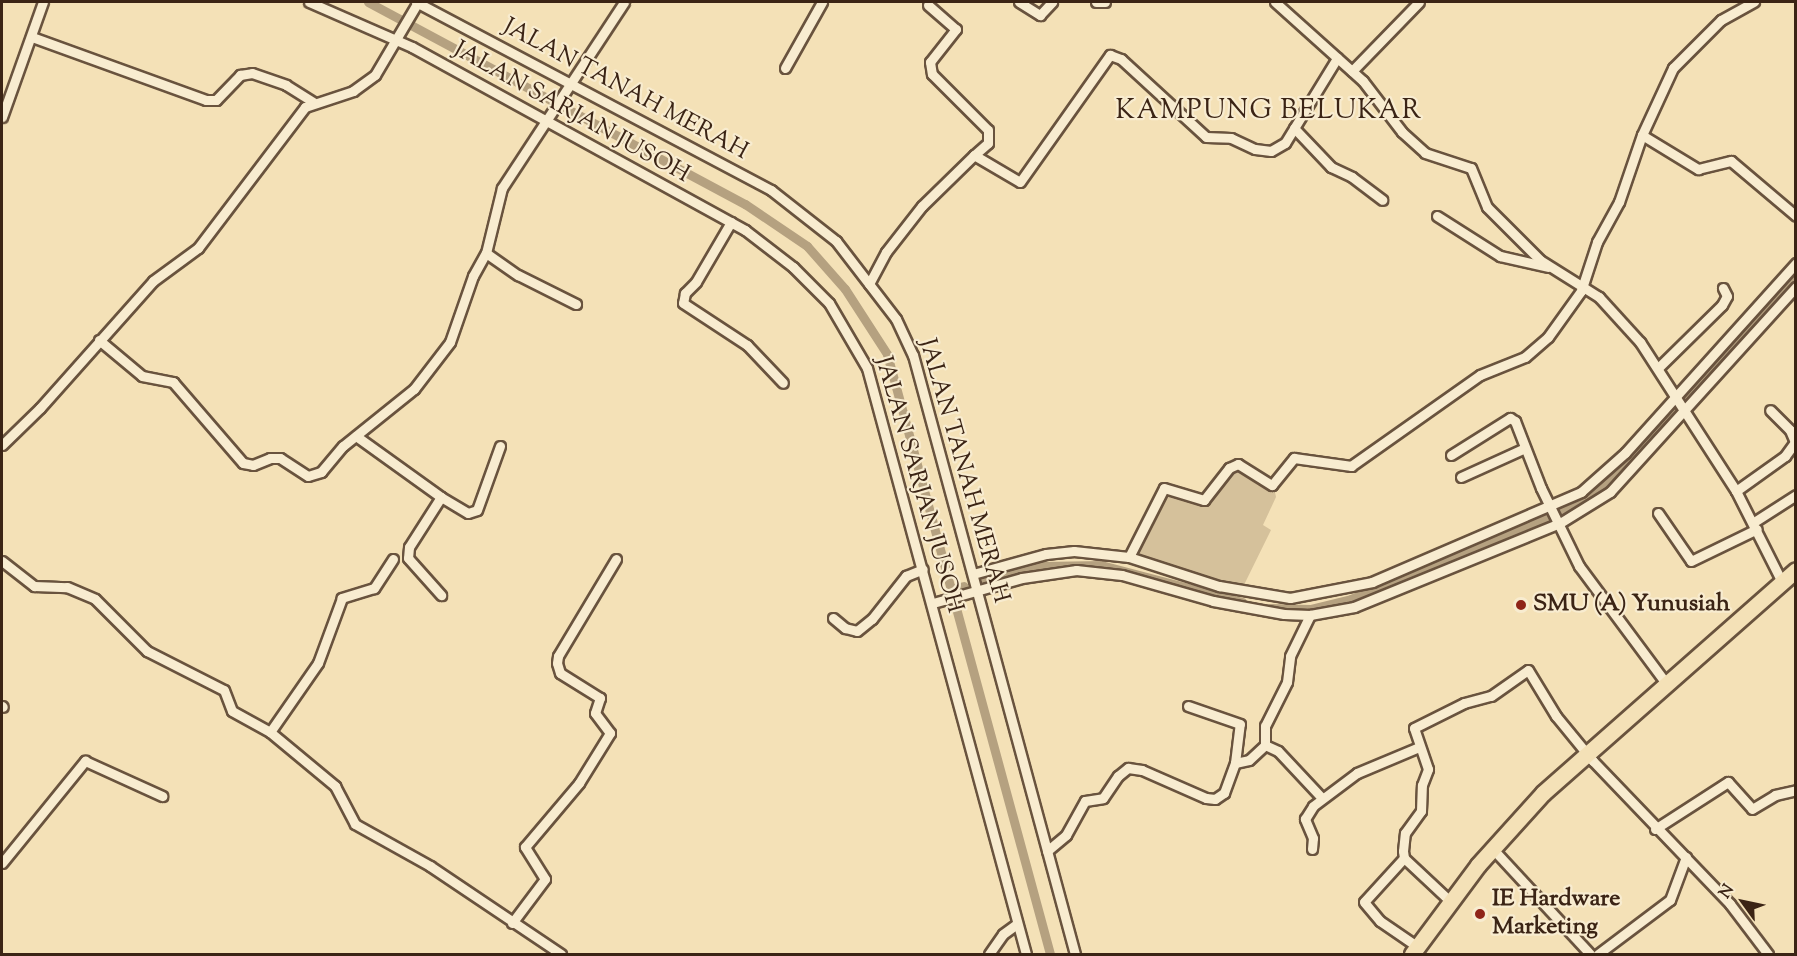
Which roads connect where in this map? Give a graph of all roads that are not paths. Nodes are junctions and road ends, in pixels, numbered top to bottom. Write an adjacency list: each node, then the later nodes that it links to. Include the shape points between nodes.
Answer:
1 (43, 2): 14 (street)
2 (309, 2): 15 (street, JALAN SARJAN JUSOH)
3 (417, 2): 15 (street); 19 (street, JALAN TANAH MERAH)
4 (624, 2): 19 (street)
5 (822, 2): 17 (street)
6 (1019, 2): 7 (street, via 1040,15)
7 (1052, 2)
8 (1096, 2): 9 (street)
9 (1106, 2)
10 (1275, 2): 16 (street)
11 (1419, 2): 18 (street)
12 (1754, 2): 24 (street, via 1720,20 1673,68)
13 (928, 5): 25 (street, via 956,29 930,62 932,74 983,123 990,136)
14 (32, 37): 20 (street, via 206,100 216,100 240,75 252,73 298,91); 21 (street)
15 (396, 40): 20 (street, via 366,83 353,91); 22 (street, JALAN SARJAN JUSOH)
16 (1337, 58): 18 (street); 23 (street)
17 (785, 68)
18 (1352, 72): 32 (street, via 1425,153 1472,168 1482,201)
19 (569, 89): 22 (street); 33 (street, JALAN TANAH MERAH, via 771,190 836,241)
20 (313, 102): 38 (street, via 299,114 198,248 153,281)
21 (2, 117)
22 (545, 123): 29 (street, JALAN SARJAN JUSOH); 30 (street, via 502,188)
23 (1294, 128): 25 (street, via 1285,142 1271,151 1255,149 1231,138 1213,140 1175,111 1121,59 1110,55 1020,182); 26 (street, via 1331,167 1352,177)
24 (1642, 135): 28 (street, via 1698,169 1731,162); 34 (street, via 1619,202 1597,242)
25 (974, 155): 33 (street, via 922,206 886,252)
26 (1382, 200)
27 (1437, 216): 32 (street, via 1500,256)
28 (1796, 216)
29 (731, 222): 40 (street, via 696,282 685,293 683,303 747,345); 60 (street, JALAN SARJAN JUSOH, via 775,252 811,284 856,345 867,368)
30 (486, 253): 37 (street, via 518,275); 43 (street, via 473,276 455,332 430,370 394,407)
31 (1796, 263): 41 (street)
32 (1551, 267): 34 (street)
33 (869, 284): 62 (street, JALAN TANAH MERAH, via 896,319 913,355)
34 (1582, 285): 39 (street, via 1618,318); 56 (street, via 1561,322 1525,357 1480,375 1351,466 1294,458 1272,485 1238,464 1229,468 1212,494 1203,500 1164,488)
35 (1796, 287): 41 (street)
36 (1723, 288): 39 (street, via 1727,296 1722,305)
37 (576, 304)
38 (99, 340): 43 (street, via 142,376 172,381 248,466 280,458 315,476); 44 (street)
39 (1659, 367): 41 (street)
40 (783, 383)
41 (1681, 400): 49 (street); 52 (street, via 1600,477); 54 (street, via 1610,492)
42 (1770, 410): 49 (street, via 1790,430 1795,442 1785,456)
43 (356, 436): 51 (street)
44 (4, 440)
45 (500, 446): 51 (street, via 477,510 468,513)
46 (1525, 448): 47 (street, via 1510,418); 48 (street); 52 (street)
47 (1451, 455)
48 (1461, 477)
49 (1736, 491): 55 (street)
50 (1796, 495): 55 (street)
51 (441, 497): 66 (street, via 409,547 408,558)
52 (1553, 507): 54 (street); 63 (street, via 1372,582 1314,596 1290,598)
53 (1658, 513): 55 (street, via 1691,561)
54 (1560, 521): 68 (street, via 1354,607); 70 (street, via 1579,566)
55 (1755, 525): 64 (street)
56 (1129, 557): 62 (street, via 1074,551); 63 (street)
57 (393, 559): 72 (street, via 374,588 342,598 318,663)
58 (616, 559): 88 (street, via 557,663 560,673 600,698 595,713 610,733 579,783 525,847 545,879)
59 (2, 561): 72 (street, via 34,586 67,587 95,599 147,651 225,690 232,711)
60 (923, 569): 67 (street, JALAN SARJAN JUSOH); 69 (street, via 906,576 872,619 857,631 845,628)
61 (1796, 570): 64 (main road)
62 (973, 574): 65 (street, JALAN TANAH MERAH)
63 (1180, 582): 65 (street, via 1076,570); 68 (street, via 1260,611)
64 (1782, 582): 70 (main road)
65 (977, 590): 67 (street); 83 (street, JALAN TANAH MERAH)
66 (441, 595)
67 (937, 602): 89 (street, JALAN SARJAN JUSOH)
68 (1310, 615): 73 (street, via 1290,656 1287,682 1265,726)
69 (833, 618)
70 (1666, 683): 75 (main road)
71 (1188, 706): 76 (street, via 1239,721)
72 (270, 732): 88 (street, via 335,786 355,825 430,866)
73 (1264, 745): 76 (street, via 1249,760); 79 (street, via 1278,751)
74 (1419, 747): 75 (street, via 1414,734 1416,725 1491,696 1528,670 1556,716); 79 (street, via 1368,767); 85 (street, via 1428,769 1420,812 1403,837)
75 (1587, 752): 80 (street); 81 (main road)
76 (1235, 763): 83 (street, via 1224,793 1215,799 1142,770 1122,771 1103,798 1085,801 1066,836)
77 (1796, 790): 80 (street, via 1775,795 1752,809 1728,782)
78 (162, 796): 86 (street, via 85,762)
79 (1322, 798): 82 (street, via 1305,819 1313,838)
80 (1655, 830): 84 (street)
81 (1492, 848): 87 (main road); 95 (street)
82 (1312, 849)
83 (1047, 851): 94 (street, JALAN TANAH MERAH)
84 (1686, 857): 96 (street, via 1670,900); 97 (street, via 1730,904)
85 (1404, 858): 87 (street); 90 (street, via 1364,902)
86 (2, 863)
87 (1451, 902): 90 (main road)
88 (512, 923): 91 (street)
89 (1017, 924): 92 (street, via 1003,934); 93 (street, JALAN SARJAN JUSOH)
90 (1415, 951)
91 (561, 954)
92 (989, 954)
93 (1026, 954)
94 (1075, 954)
95 (1590, 954)
96 (1598, 954)
97 (1768, 954)

